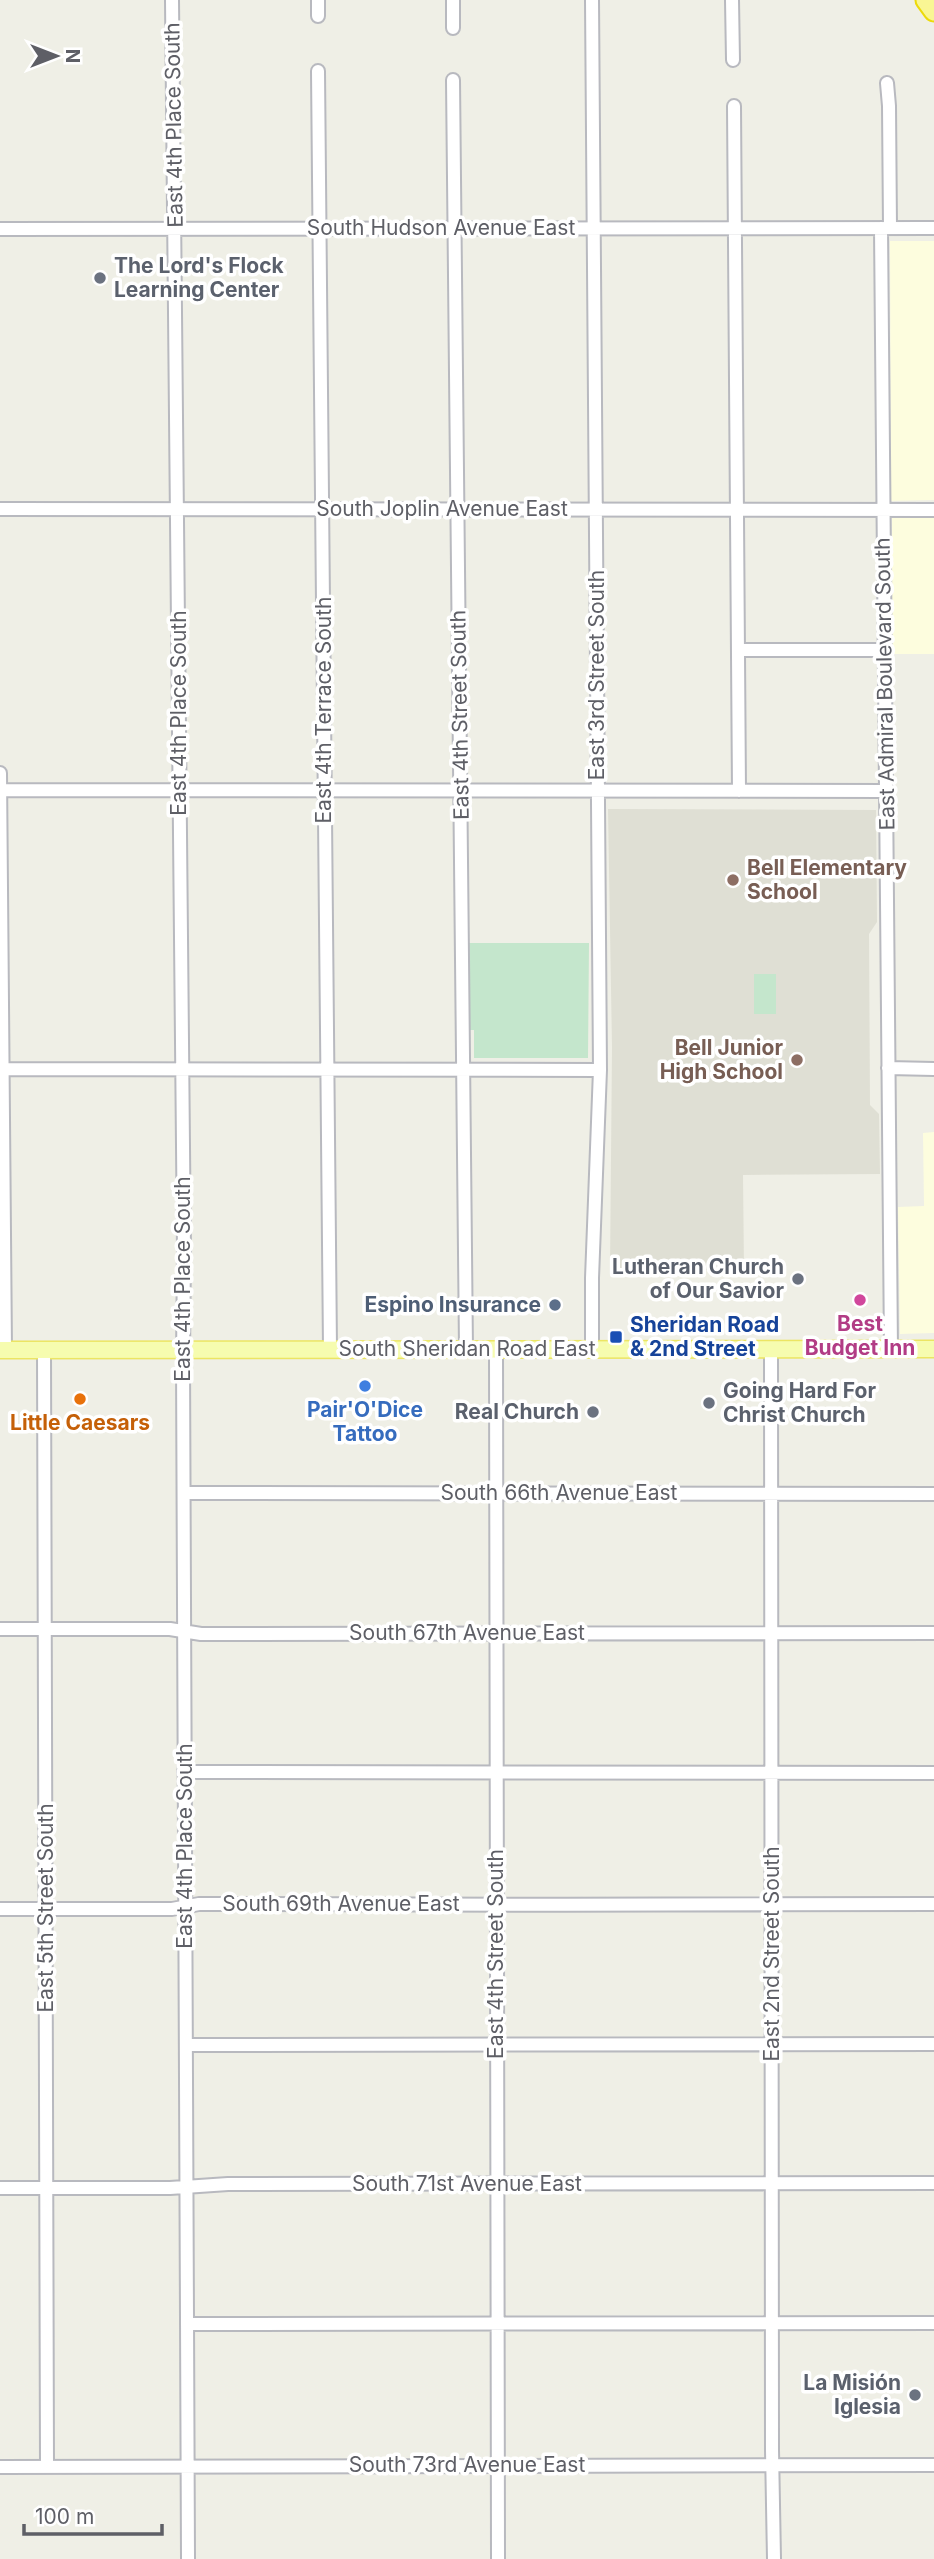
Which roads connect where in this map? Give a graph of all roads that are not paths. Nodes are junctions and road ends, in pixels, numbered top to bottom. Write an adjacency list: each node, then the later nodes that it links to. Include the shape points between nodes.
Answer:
1 (172, 0): 22 (street, East 4th Place South)
2 (318, 0): 8 (street)
3 (453, 0): 9 (street)
4 (593, 0): 17 (street, East 3rd Street South)
5 (732, 0): 10 (street)
6 (926, 0): 7 (highway)
7 (934, 11)
8 (318, 16)
9 (453, 28)
10 (733, 60)
11 (318, 71): 15 (street, East 4th Terrace South)
12 (453, 80): 16 (street, East 4th Street South)
13 (887, 83): 19 (street, East Admiral Boulevard South)
14 (734, 106): 18 (street)
15 (320, 228): 16 (street, South Hudson Avenue East); 22 (street, South Hudson Avenue East); 26 (street, East 4th Terrace South)
16 (455, 228): 17 (street, South Hudson Avenue East); 25 (street, East 4th Street South)
17 (594, 228): 18 (street, South Hudson Avenue East); 27 (street, East 3rd Street South)
18 (734, 228): 19 (street, South Hudson Avenue East); 28 (street)
19 (885, 228): 20 (street, South Hudson Avenue East); 29 (street, East Admiral Boulevard South)
20 (934, 228)
21 (0, 229): 22 (street, South Hudson Avenue East)
22 (175, 229): 24 (street, East 4th Place South)
23 (0, 509): 24 (street, South Joplin Avenue East)
24 (177, 509): 26 (street, South Joplin Avenue East); 34 (street, East 4th Place South)
25 (457, 509): 26 (street, South Joplin Avenue East); 27 (street, South Joplin Avenue East); 37 (street, East 4th Street South)
26 (323, 510): 36 (street, East 4th Terrace South)
27 (597, 510): 28 (street, South Joplin Avenue East); 38 (street, East 3rd Street South)
28 (736, 510): 29 (street, South Joplin Avenue East); 31 (street)
29 (883, 510): 30 (street, South Joplin Avenue East); 32 (street, East Admiral Boulevard South)
30 (934, 510)
31 (738, 650): 32 (street); 39 (street)
32 (884, 650): 40 (street, East Admiral Boulevard South)
33 (0, 773): 35 (street)
34 (179, 789): 35 (street); 36 (street); 44 (street, East 4th Place South)
35 (0, 790): 41 (street)
36 (325, 790): 37 (street); 46 (street, East 4th Terrace South)
37 (461, 790): 38 (street); 47 (street, East 4th Street South)
38 (597, 790): 39 (street); 48 (street, East 3rd Street South)
39 (739, 791): 40 (street)
40 (887, 791): 42 (street, East Admiral Boulevard South)
41 (1, 930): 43 (street)
42 (888, 1068): 45 (street); 58 (street, East Admiral Boulevard South)
43 (1, 1069): 44 (street); 55 (street)
44 (182, 1069): 46 (street); 49 (street, East 4th Place South)
45 (934, 1069)
46 (327, 1070): 47 (street); 50 (street, East 4th Terrace South)
47 (463, 1070): 48 (street); 51 (street, East 4th Street South)
48 (600, 1070): 53 (street, East 3rd Street South)
49 (183, 1349): 50 (main road, South Sheridan Road East); 56 (main road, South Sheridan Road East); 59 (street, East 4th Place South)
50 (330, 1349): 51 (main road, South Sheridan Road East)
51 (466, 1349): 52 (main road, South Sheridan Road East)
52 (496, 1349): 53 (main road, South Sheridan Road East); 60 (street, East 4th Street South)
53 (592, 1349): 57 (main road, South Sheridan Road East)
54 (934, 1349): 58 (main road, South Sheridan Road East)
55 (2, 1350): 56 (main road, South Sheridan Road East)
56 (44, 1350): 64 (street, East 5th Street South)
57 (771, 1350): 58 (main road, South Sheridan Road East); 61 (street, East 2nd Street South)
58 (891, 1350)
59 (184, 1493): 60 (street, South 66th Avenue East); 65 (street, East 4th Place South)
60 (495, 1493): 61 (street, South 66th Avenue East); 66 (street, East 4th Street South)
61 (771, 1493): 62 (street, South 66th Avenue East); 68 (street, East 2nd Street South)
62 (934, 1494)
63 (0, 1629): 64 (street, South 67th Avenue East)
64 (45, 1629): 65 (street, South 67th Avenue East); 78 (street, East 5th Street South)
65 (185, 1631): 66 (street, South 67th Avenue East); 69 (street, East 4th Place South)
66 (495, 1633): 68 (street, South 67th Avenue East); 70 (street, East 4th Street South)
67 (934, 1633): 68 (street, South 67th Avenue East)
68 (771, 1634): 71 (street, East 2nd Street South)
69 (184, 1772): 70 (street); 76 (street, East 4th Place South)
70 (495, 1773): 71 (street); 73 (street, East 4th Street South)
71 (771, 1773): 72 (street); 75 (street, East 2nd Street South)
72 (934, 1773)
73 (497, 1904): 75 (street, South 69th Avenue East); 76 (street, South 69th Avenue East); 79 (street, East 4th Street South)
74 (934, 1904): 75 (street, South 69th Avenue East)
75 (771, 1905): 80 (street, East 2nd Street South)
76 (186, 1906): 78 (street, South 69th Avenue East); 82 (street, East 4th Place South)
77 (0, 1909): 78 (street, South 69th Avenue East)
78 (45, 1909): 88 (street, East 5th Street South)
79 (496, 2044): 80 (street); 82 (street); 83 (street, East 4th Street South)
80 (771, 2044): 81 (street); 84 (street, East 2nd Street South)
81 (934, 2044)
82 (186, 2045): 86 (street, East 4th Place South)
83 (497, 2183): 84 (street, South 71st Avenue East); 86 (street, South 71st Avenue East); 89 (street, East 4th Street South)
84 (773, 2183): 85 (street, South 71st Avenue East); 92 (street, East 2nd Street South)
85 (934, 2183)
86 (186, 2186): 88 (street, South 71st Avenue East); 91 (street, East 4th Place South)
87 (0, 2188): 88 (street, South 71st Avenue East)
88 (47, 2188): 98 (street, East 5th Street South)
89 (497, 2323): 91 (street); 92 (street); 93 (street, East 4th Street South)
90 (934, 2323): 92 (street)
91 (187, 2324): 96 (street, East 4th Place South)
92 (772, 2324): 94 (street, East 2nd Street South)
93 (498, 2465): 94 (street, South 73rd Avenue East); 96 (street, South 73rd Avenue East); 100 (street, East 4th Street South)
94 (772, 2465): 95 (street, South 73rd Avenue East); 101 (street, East 2nd Street South)
95 (934, 2465)
96 (188, 2466): 98 (street, South 73rd Avenue East); 99 (street, East 4th Place South)
97 (0, 2467): 98 (street, South 73rd Avenue East)
98 (47, 2467)
99 (188, 2559)
100 (498, 2559)
101 (774, 2559)

